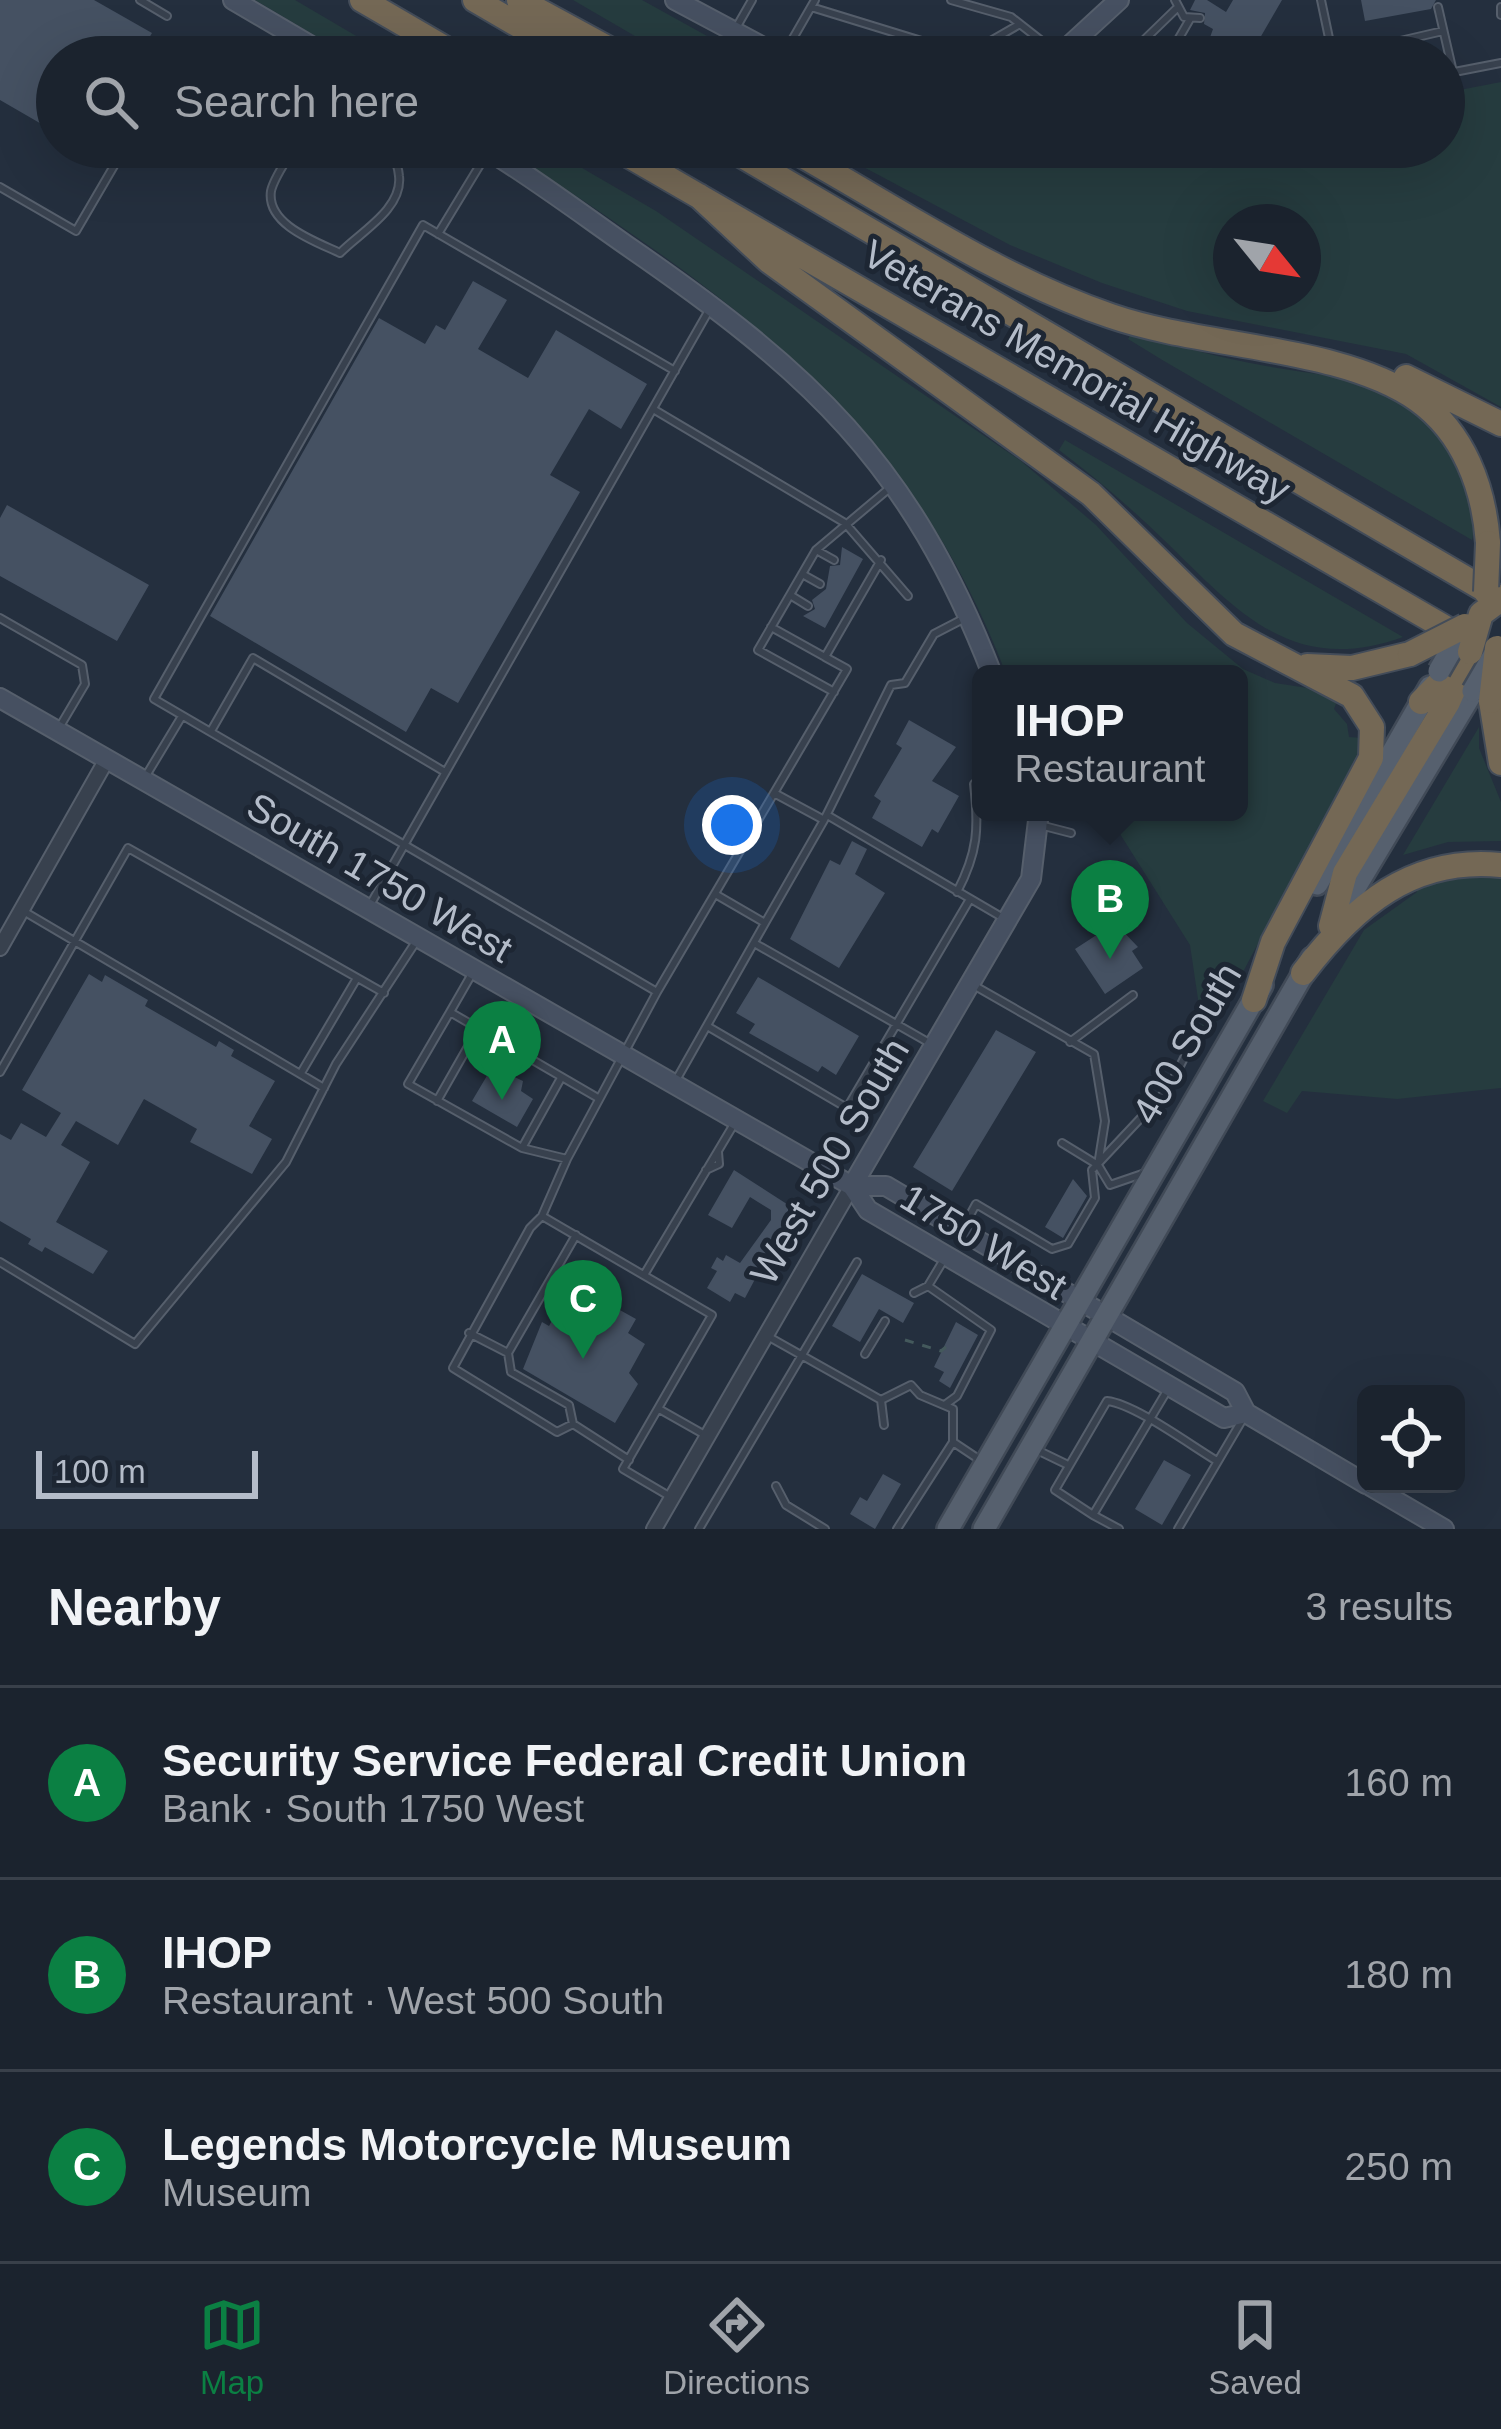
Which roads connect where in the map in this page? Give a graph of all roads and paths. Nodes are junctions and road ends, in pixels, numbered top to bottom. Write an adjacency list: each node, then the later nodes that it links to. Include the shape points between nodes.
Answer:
1 (140, 0): 14 (lane)
2 (233, 0): 20 (street)
3 (362, 0): 21 (highway)
4 (475, 0): 22 (highway)
5 (519, 0): 23 (highway)
6 (675, 0): 18 (street)
7 (752, 0): 18 (lane)
8 (951, 0): 17 (lane)
9 (1119, 0): 29 (street)
10 (1321, 0): 32 (lane)
11 (813, 3): 25 (lane); 26 (lane)
12 (1175, 4): 16 (lane); 30 (lane)
13 (1438, 7): 19 (lane)
14 (167, 16)
15 (1199, 18): 16 (lane)
16 (1190, 19): 31 (lane)
17 (1020, 24): 27 (lane); 28 (lane)
18 (734, 31): 24 (street)
19 (1443, 31): 33 (lane); 34 (lane)
20 (294, 36)
21 (424, 36)
22 (537, 36)
23 (585, 36)
24 (743, 36)
25 (794, 36)
26 (910, 36)
27 (999, 36)
28 (1037, 36)
29 (1083, 36)
30 (1147, 36)
31 (1178, 36)
32 (1329, 36)
33 (1422, 36)
34 (1444, 36)
35 (1501, 63): 36 (lane)
36 (1465, 70)
37 (113, 168): 45 (lane, via 76,231)
38 (283, 168): 39 (lane, via 273,204 292,231 340,253 380,220 400,178)
39 (397, 168)
40 (475, 168): 47 (lane)
41 (514, 168): 48 (street)
42 (650, 168): 46 (highway, Veterans Memorial Highway)
43 (760, 168): 71 (highway, Veterans Memorial Highway)
44 (826, 168): 49 (highway, via 1050,292 1130,323)
45 (0, 187)
46 (699, 196): 71 (highway, Veterans Memorial Highway); 74 (highway, via 769,261 1060,469 1222,625)
47 (438, 234): 50 (lane); 80 (lane, via 423,225 154,699)
48 (713, 304): 50 (lane); 53 (street, via 789,364)
49 (1242, 349): 52 (highway, via 1388,370); 71 (highway, bridge, via 1350,368 1424,405 1453,436 1472,471 1488,543)
50 (675, 371): 51 (lane)
51 (653, 409): 54 (lane); 85 (lane)
52 (1501, 424)
53 (894, 484): 54 (lane); 67 (street)
54 (845, 523): 55 (lane); 57 (lane)
55 (816, 550): 56 (lane); 59 (lane)
56 (834, 560)
57 (881, 560): 60 (lane); 63 (lane)
58 (856, 573): 60 (lane)
59 (802, 574): 61 (lane); 62 (lane)
60 (869, 580): 65 (lane)
61 (820, 584)
62 (790, 595): 66 (lane); 72 (lane)
63 (908, 596)
64 (842, 597): 65 (lane)
65 (856, 604): 70 (lane)
66 (808, 606)
67 (969, 616): 75 (street); 88 (lane, via 934,634 905,683 891,685)
68 (0, 618): 81 (lane, via 82,665 85,684)
69 (831, 618): 70 (lane)
70 (844, 625): 73 (lane)
71 (1491, 626): 74 (highway, bridge, via 1352,668); 76 (highway); 76 (highway, bridge)
72 (771, 627): 73 (lane); 77 (lane, via 758,650)
73 (825, 657): 77 (lane, via 847,669)
74 (1282, 659): 114 (highway, via 1352,696 1370,720 1373,748 1273,942)
75 (988, 665)
76 (1462, 684): 79 (highway); 84 (highway); 102 (highway, via 1346,873)
77 (834, 692): 87 (lane)
78 (0, 698): 81 (street, South 1750 West)
79 (1421, 702): 114 (main road, 400 South)
80 (182, 716): 82 (lane); 86 (lane)
81 (58, 731): 83 (street, South 1750 West)
82 (211, 731): 85 (lane, via 253,658); 93 (lane)
83 (107, 759): 86 (street, South 1750 West); 99 (street)
84 (1501, 764)
85 (447, 772): 93 (lane)
86 (143, 780): 98 (street, South 1750 West)
87 (774, 793): 88 (lane); 96 (lane)
88 (825, 818): 95 (lane); 101 (lane)
89 (979, 821): 95 (lane, via 975,858)
90 (1040, 821): 100 (street, West 500 South, via 1031,879)
91 (1044, 821): 92 (lane)
92 (1071, 833)
93 (404, 848): 98 (lane); 111 (lane)
94 (1501, 865): 108 (highway, via 1436,867 1395,883)
95 (957, 892): 97 (lane)
96 (715, 894): 101 (lane); 111 (lane)
97 (970, 899): 100 (lane); 116 (lane)
98 (368, 908): 103 (street, South 1750 West)
99 (22, 910): 104 (lane); 106 (street)
100 (1008, 921): 110 (street, West 500 South)
101 (765, 923): 105 (lane)
102 (1331, 926): 108 (main road, 400 South)
103 (419, 937): 107 (street, South 1750 West); 112 (lane)
104 (73, 939): 109 (lane, via 128,848); 123 (lane); 124 (lane)
105 (754, 943): 116 (lane); 117 (lane)
106 (0, 948)
107 (475, 969): 115 (lane); 122 (street, South 1750 West)
108 (1303, 973): 147 (main road, 400 South)
109 (357, 977): 112 (lane); 124 (lane)
110 (972, 984): 119 (lane); 120 (street, West 500 South)
111 (657, 992): 122 (lane)
112 (384, 993): 127 (lane)
113 (1133, 995): 119 (lane)
114 (1253, 1000): 134 (main road, 400 South)
115 (450, 1012): 118 (lane); 129 (lane, via 408,1084)
116 (897, 1024): 117 (lane, via 847,1108); 120 (lane)
117 (707, 1026): 126 (lane)
118 (478, 1028): 125 (lane); 129 (lane)
119 (1070, 1042): 135 (lane, via 1094,1054 1105,1120)
120 (935, 1046): 136 (street, West 500 South)
121 (1186, 1052): 135 (lane, via 1169,1088)
122 (623, 1054): 126 (street, South 1750 West); 128 (lane)
123 (0, 1072)
124 (300, 1073): 127 (lane)
125 (561, 1077): 128 (lane); 132 (lane)
126 (674, 1083): 130 (street, South 1750 West)
127 (324, 1088): 141 (lane, via 286,1162 135,1344)
128 (598, 1098): 133 (lane)
129 (437, 1101): 132 (lane)
130 (737, 1119): 136 (street, South 1750 West); 143 (lane)
131 (1062, 1143): 135 (lane)
132 (522, 1148): 133 (lane)
133 (566, 1159): 137 (lane)
134 (1160, 1163): 135 (lane, via 1110,1185); 146 (main road, 400 South)
135 (1098, 1165): 138 (lane, via 1091,1175 1095,1198 1068,1244 1052,1249 976,1204)
136 (852, 1186): 138 (street, 1750 West, via 886,1186); 140 (street, 1750 West, via 868,1210); 151 (street, West 500 South)
137 (542, 1216): 139 (lane); 150 (lane)
138 (962, 1229): 146 (street, 1750 West)
139 (576, 1235): 143 (lane); 155 (lane)
140 (946, 1256): 144 (lane); 149 (street, 1750 West)
141 (0, 1262)
142 (857, 1262): 157 (lane)
143 (644, 1275): 161 (lane, via 712,1315)
144 (928, 1286): 145 (lane); 160 (lane, via 985,1322 991,1340)
145 (914, 1293)
146 (1080, 1298): 147 (street, 1750 West); 149 (main road, 400 South)
147 (1110, 1316): 153 (main road, 400 South); 162 (street, 1750 West, via 1235,1392)
148 (885, 1321): 156 (lane)
149 (1065, 1327): 153 (street, 1750 West); 171 (main road, 400 South)
150 (469, 1333): 155 (lane); 164 (lane, via 453,1368 459,1375 557,1432)
151 (766, 1335): 157 (lane); 166 (street, West 500 South)
152 (905, 1340): 154 (path)
153 (1095, 1345): 158 (street, 1750 West); 168 (main road, 400 South)
154 (946, 1347)
155 (508, 1353): 164 (lane, via 512,1372 568,1405)
156 (866, 1354)
157 (803, 1356): 159 (lane); 179 (lane)
158 (1170, 1386): 162 (street, 1750 West, via 1224,1418); 163 (lane)
159 (881, 1400): 160 (lane, via 911,1385); 165 (lane)
160 (946, 1404): 167 (lane, via 956,1415)
161 (658, 1409): 166 (lane); 169 (lane)
162 (1246, 1414): 170 (lane); 173 (street, 1750 West)
163 (1149, 1421): 170 (lane); 172 (lane, via 1107,1401); 177 (lane)
164 (573, 1424): 169 (lane)
165 (884, 1425)
166 (708, 1437): 176 (street, West 500 South)
167 (953, 1442): 171 (lane); 181 (lane)
168 (1033, 1448): 172 (lane); 183 (main road, 400 South)
169 (629, 1460): 176 (lane, via 623,1469)
170 (1217, 1460): 185 (lane)
171 (985, 1464): 182 (main road, 400 South)
172 (1066, 1464): 177 (lane, via 1055,1490)
173 (1357, 1479)
174 (776, 1486): 180 (lane, via 786,1505)
175 (1382, 1493): 186 (street, 1750 West)
176 (673, 1498): 178 (street, West 500 South)
177 (1093, 1515): 184 (lane)
178 (654, 1529)
179 (700, 1529)
180 (825, 1529)
181 (897, 1529)
182 (951, 1529)
183 (985, 1529)
184 (1119, 1529)
185 (1178, 1529)
186 (1444, 1529)

